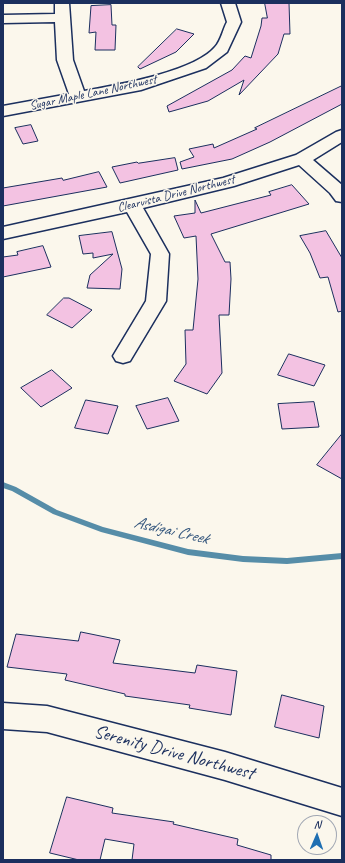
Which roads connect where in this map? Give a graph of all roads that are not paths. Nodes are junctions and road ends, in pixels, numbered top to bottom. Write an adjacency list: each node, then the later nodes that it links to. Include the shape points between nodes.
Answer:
1 (62, 3): 3 (street)
2 (228, 3): 5 (street, Sugar Maple Lane Northwest, via 234,22 222,49 201,65 141,85)
3 (62, 18): 4 (street); 5 (street, via 65,60)
4 (3, 19)
5 (78, 97): 6 (street, Sugar Maple Lane Northwest)
6 (3, 111)
7 (342, 135): 8 (street, Clearvista Drive Northwest)
8 (302, 159): 9 (street); 10 (street, Clearvista Drive Northwest, via 228,182)
9 (342, 197)
10 (132, 206): 11 (street, Clearvista Drive Northwest); 12 (street, via 160,254 156,301)
11 (3, 233)
12 (123, 356)
13 (3, 716): 14 (street, Serenity Drive Northwest, via 47,719 225,766)
14 (342, 802)

